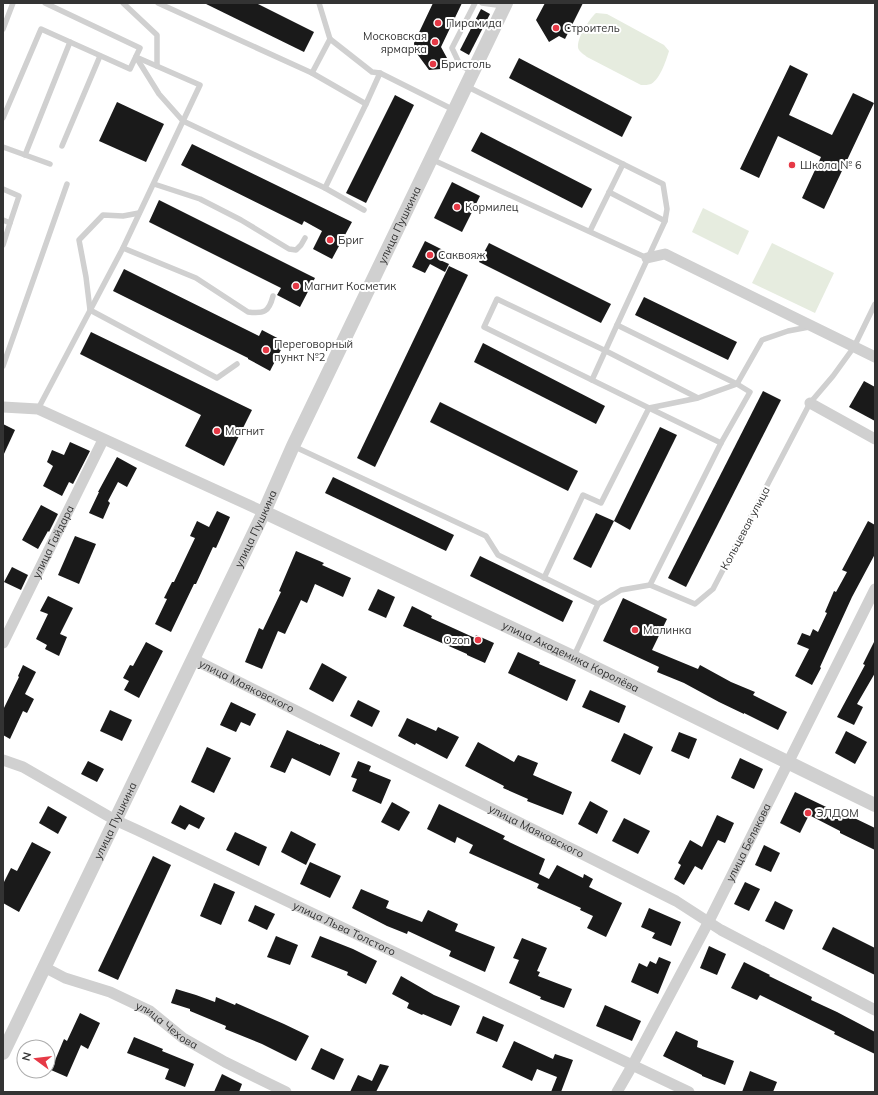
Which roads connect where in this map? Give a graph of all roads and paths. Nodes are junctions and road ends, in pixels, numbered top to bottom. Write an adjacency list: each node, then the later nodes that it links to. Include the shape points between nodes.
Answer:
1 (13, 3): 9 (lane)
2 (45, 3): 13 (lane, via 140,48)
3 (123, 3): 14 (lane, via 157,36)
4 (158, 3): 17 (lane)
5 (319, 3): 10 (lane)
6 (475, 3): 15 (lane, via 452,48 460,65)
7 (482, 3): 8 (lane)
8 (505, 4): 15 (street, улица Пушкина)
9 (3, 29)
10 (330, 39): 16 (lane, via 372,72); 17 (lane)
11 (70, 42): 12 (lane); 21 (lane, via 40,29); 25 (lane)
12 (100, 56): 13 (lane, via 130,69); 23 (lane)
13 (136, 57): 14 (lane); 22 (lane, via 159,94)
14 (157, 66): 22 (lane, via 200,86)
15 (473, 72): 18 (street, улица Пушкина)
16 (380, 73): 19 (lane); 20 (lane)
17 (312, 74): 19 (lane)
18 (466, 86): 20 (street, улица Пушкина); 28 (lane)
19 (366, 104): 31 (lane)
20 (454, 111): 26 (street, улица Пушкина)
21 (3, 118)
22 (183, 121): 30 (lane); 31 (lane)
23 (62, 146)
24 (3, 147): 25 (lane)
25 (25, 155): 27 (lane)
26 (431, 159): 39 (lane); 64 (street, улица Пушкина)
27 (50, 164)
28 (623, 164): 33 (lane); 37 (lane, via 663,184 667,209)
29 (67, 184): 53 (lane)
30 (154, 184): 35 (lane); 40 (lane, via 200,199 289,249 296,250)
31 (325, 188): 34 (lane)
32 (3, 189): 38 (lane, via 19,196)
33 (609, 192): 37 (lane); 39 (lane)
34 (364, 210)
35 (139, 213): 42 (lane); 46 (lane, via 123,216 103,215 79,240)
36 (3, 220): 38 (lane)
37 (665, 221): 43 (lane)
38 (10, 223): 41 (lane)
39 (590, 231): 43 (lane)
40 (305, 238)
41 (3, 245)
42 (123, 248): 44 (lane, via 196,278 248,312 264,312 270,306); 46 (lane)
43 (648, 258): 47 (lane); 48 (street, via 665,254)
44 (273, 296)
45 (875, 304): 49 (lane)
46 (90, 310): 52 (lane, via 217,378); 60 (lane)
47 (617, 325): 50 (lane); 55 (lane)
48 (814, 326): 49 (street); 55 (lane, via 762,340)
49 (854, 347): 51 (street); 57 (lane)
50 (606, 351): 54 (lane); 54 (lane, via 497,300 484,327); 56 (lane)
51 (875, 357)
52 (237, 364)
53 (3, 366)
54 (592, 380): 59 (lane)
55 (737, 384): 56 (lane); 63 (lane, via 750,392)
56 (698, 398): 59 (lane)
57 (810, 403): 61 (street); 67 (lane, Кольцевая улица, via 713,589 695,604)
58 (3, 406): 60 (street)
59 (649, 408): 63 (lane); 66 (lane, via 601,503 583,495)
60 (38, 409): 62 (street)
61 (875, 439)
62 (103, 440): 65 (street); 70 (street, улица Гайдара)
63 (721, 443): 67 (lane)
64 (293, 446): 65 (street, улица Пушкина); 66 (lane, via 486,536 498,555)
65 (264, 512): 71 (street, улица Академика Королёва); 72 (street, улица Пушкина)
66 (544, 578): 69 (lane)
67 (650, 585): 69 (lane, via 621,590)
68 (875, 589): 74 (street, улица Белякова)
69 (598, 604): 71 (lane)
70 (3, 643)
71 (573, 657): 74 (street, улица Академика Королёва)
72 (193, 659): 76 (street, улица Пушкина); 77 (street, улица Маяковского, via 676,900)
73 (3, 760): 76 (street, улица Льва Толстого, via 23,767)
74 (787, 763): 75 (street, улица Академика Королёва); 77 (street, улица Белякова)
75 (875, 805)
76 (115, 820): 78 (street, улица Пушкина); 81 (street, улица Льва Толстого)
77 (709, 921): 79 (street, улица Маяковского, via 721,930); 81 (street, улица Белякова)
78 (44, 968): 80 (street, улица Пушкина); 82 (street, улица Чехова, via 65,978 110,992 150,1011 183,1038 224,1062)
79 (875, 1010)
80 (3, 1053)
81 (632, 1066): 83 (street, улица Белякова); 84 (street, улица Льва Толстого)
82 (286, 1092)
83 (617, 1092)
84 (689, 1092)

